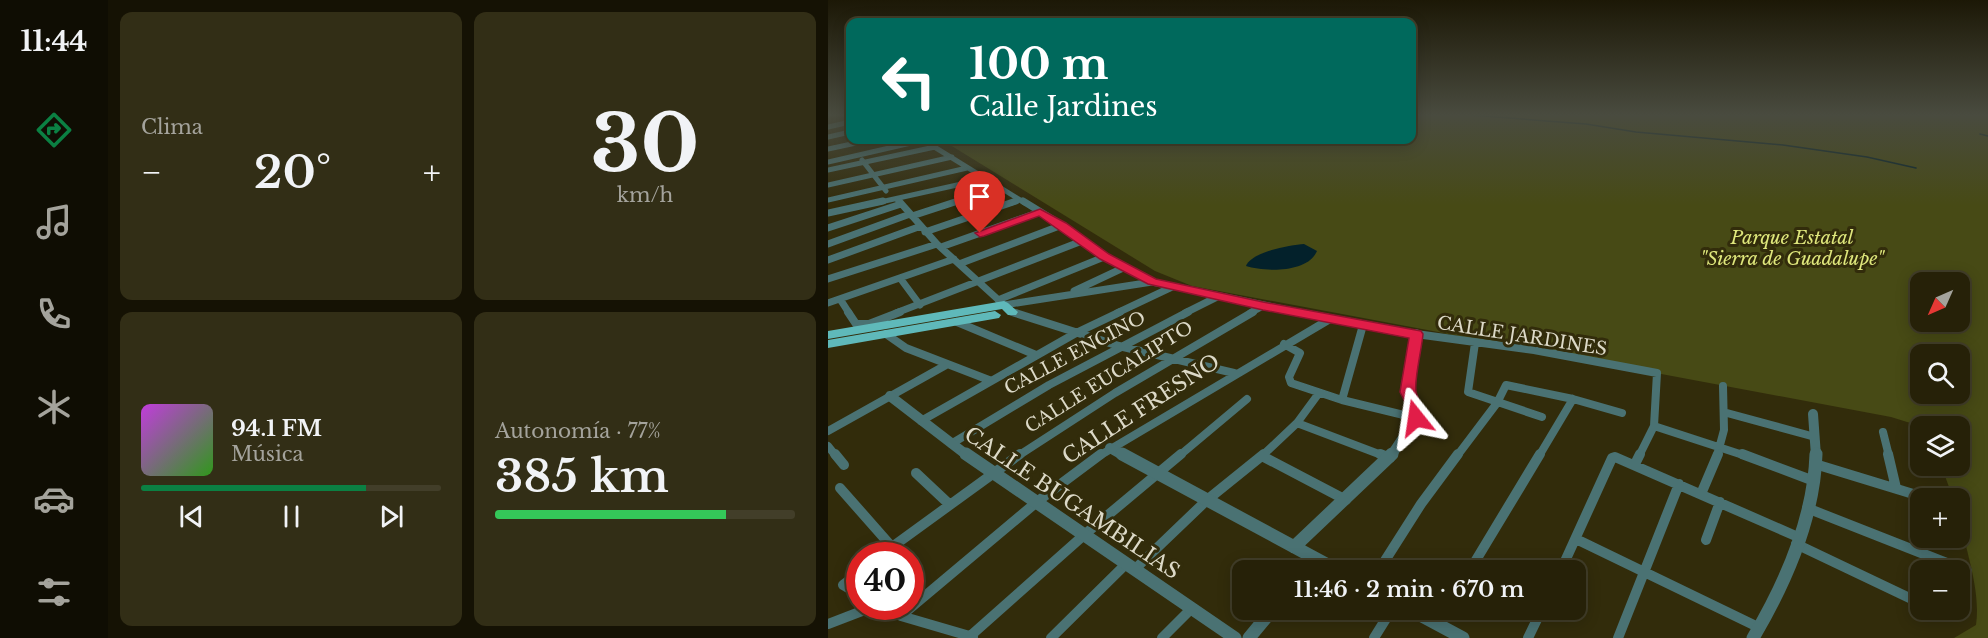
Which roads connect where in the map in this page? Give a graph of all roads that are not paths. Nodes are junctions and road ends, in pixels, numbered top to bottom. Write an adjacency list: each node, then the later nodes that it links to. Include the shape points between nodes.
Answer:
1 (848, 145): 6 (street)
2 (903, 145): 4 (street)
3 (932, 145): 5 (street, CALLE JARDINES)
4 (897, 146): 7 (street)
5 (935, 147): 8 (street, CALLE JARDINES); 10 (street)
6 (828, 149)
7 (859, 155): 9 (street); 10 (street)
8 (952, 157): 11 (street, CALLE JARDINES); 13 (street)
9 (828, 162)
10 (863, 163): 12 (street); 13 (street)
11 (967, 168): 14 (street, CALLE JARDINES); 16 (street)
12 (828, 170)
13 (873, 175): 15 (street); 16 (street)
14 (984, 179): 17 (street, CALLE JARDINES); 18 (street)
15 (828, 185)
16 (883, 188): 18 (street); 20 (street)
17 (998, 188): 19 (street, CALLE JARDINES); 23 (street)
18 (897, 200): 22 (street); 23 (street); 25 (street)
19 (1019, 200): 21 (street, CALLE JARDINES); 26 (street)
20 (828, 201)
21 (1040, 212): 24 (street, CALLE JARDINES); 29 (street)
22 (828, 213)
23 (911, 215): 26 (street); 28 (street)
24 (1062, 225): 27 (street, CALLE JARDINES); 32 (street)
25 (828, 228)
26 (923, 229): 29 (street); 31 (street)
27 (1082, 241): 30 (street, CALLE JARDINES); 36 (street)
28 (828, 244)
29 (939, 246): 32 (street); 35 (street)
30 (1104, 257): 33 (street, CALLE JARDINES); 44 (street)
31 (828, 260)
32 (956, 262): 34 (street); 36 (street)
33 (1123, 268): 37 (street, CALLE JARDINES); 39 (street)
34 (900, 278): 41 (street); 43 (street)
35 (828, 279)
36 (977, 282): 43 (street); 44 (street)
37 (1152, 282): 38 (street, CALLE JARDINES); 39 (street)
38 (1172, 287): 40 (street, CALLE JARDINES); 49 (street)
39 (1064, 295): 44 (street)
40 (1217, 297): 45 (street, CALLE JARDINES); 56 (street, CALLE ENCINO)
41 (840, 299): 42 (street); 43 (street, via 859,326)
42 (828, 303)
43 (920, 305)
44 (1005, 306): 47 (main road); 49 (street); 52 (main road)
45 (1263, 306): 46 (street, CALLE JARDINES); 58 (street, CALLE EUCALIPTO)
46 (1330, 319): 48 (street, CALLE JARDINES); 55 (street, CALLE FRESNO)
47 (957, 322): 50 (main road); 57 (street)
48 (1363, 325): 51 (street, CALLE JARDINES); 67 (street)
49 (1076, 333): 56 (street); 57 (street)
50 (886, 334): 54 (main road); 59 (street, via 906,348)
51 (1416, 334): 53 (street, CALLE JARDINES); 73 (street, via 1408,392 1417,410)
52 (828, 335)
53 (1474, 343): 68 (street, via 1468,392); 76 (street, CALLE JARDINES, via 1657,373)
54 (828, 344)
55 (1284, 344): 60 (street, CALLE FRESNO); 63 (street, via 1300,353 1289,380)
56 (1119, 346): 58 (street); 80 (street, CALLE ENCINO, via 1006,408)
57 (1036, 355): 61 (street)
58 (1168, 359): 60 (street); 89 (street, CALLE EUCALIPTO)
59 (946, 365): 61 (street); 64 (street)
60 (1234, 373): 83 (street, CALLE FRESNO)
61 (990, 380): 74 (street)
62 (1723, 386): 70 (street)
63 (1319, 393): 67 (street); 75 (street)
64 (890, 396): 74 (street, CALLE BUGAMBILIAS); 77 (street)
65 (1247, 399): 91 (street)
66 (1573, 399): 68 (street, via 1506,385); 69 (street); 114 (street)
67 (1342, 400): 73 (street)
68 (1497, 403): 72 (street); 113 (street)
69 (1622, 413)
70 (1727, 413): 79 (street); 82 (street)
71 (1813, 414): 79 (street)
72 (1542, 417)
73 (1416, 418): 85 (street)
74 (921, 421): 80 (street, CALLE BUGAMBILIAS)
75 (1297, 423): 84 (street); 85 (street)
76 (1653, 426): 82 (street); 86 (street)
77 (828, 431)
78 (1883, 432): 95 (street)
79 (1815, 437): 87 (street)
80 (951, 444): 89 (street, CALLE BUGAMBILIAS)
81 (828, 446): 88 (street)
82 (1722, 447): 92 (street); 97 (street)
83 (1110, 448): 91 (street); 100 (street, CALLE FRESNO)
84 (1262, 456): 98 (street); 99 (street)
85 (1390, 458): 99 (street)
86 (1635, 464): 93 (street); 105 (street, via 1612,458)
87 (1815, 464): 92 (street); 95 (street)
88 (844, 465)
89 (993, 472): 100 (street, CALLE BUGAMBILIAS); 102 (street, CALLE EUCALIPTO)
90 (916, 473): 102 (street)
91 (1156, 473): 98 (street); 104 (street)
92 (1814, 481): 103 (street)
93 (1679, 484): 97 (street); 118 (street)
94 (840, 488): 108 (street)
95 (1896, 488): 96 (street)
96 (1910, 493)
97 (1701, 494): 101 (street)
98 (1207, 500): 110 (street); 117 (street)
99 (1346, 500): 110 (street)
100 (1038, 501): 104 (street, CALLE BUGAMBILIAS); 119 (street, CALLE FRESNO)
101 (1720, 502): 106 (street); 107 (street)
102 (949, 504): 109 (street, CALLE EUCALIPTO)
103 (1806, 507): 107 (street); 116 (street)
104 (1084, 535): 117 (street, CALLE BUGAMBILIAS); 132 (street)
105 (1576, 539): 115 (street); 118 (street)
106 (1706, 540)
107 (1797, 541): 120 (street); 131 (street, via 1768,614)
108 (888, 542)
109 (899, 542)
110 (1294, 547): 111 (street)
111 (1314, 558): 112 (street)
112 (1318, 560)
113 (1385, 560)
114 (1476, 560)
115 (1566, 560)
116 (1939, 560)
117 (1131, 566): 121 (street, CALLE BUGAMBILIAS); 133 (street)
118 (1645, 572): 131 (street); 140 (street)
119 (924, 597)
120 (1910, 598)
121 (1192, 608): 134 (street); 135 (street, CALLE BUGAMBILIAS)
122 (846, 617): 129 (street)
123 (915, 620): 132 (street)
124 (1264, 620): 136 (street)
125 (1385, 620): 137 (street)
126 (1430, 620): 130 (street)
127 (1440, 620): 130 (street)
128 (1537, 620): 139 (street)
129 (828, 624)
130 (1437, 624): 138 (street)
131 (1756, 633)
132 (972, 637)
133 (1051, 638)
134 (1162, 638)
135 (1235, 638)
136 (1249, 638)
137 (1374, 638)
138 (1463, 638)
139 (1528, 638)
140 (1618, 638)

